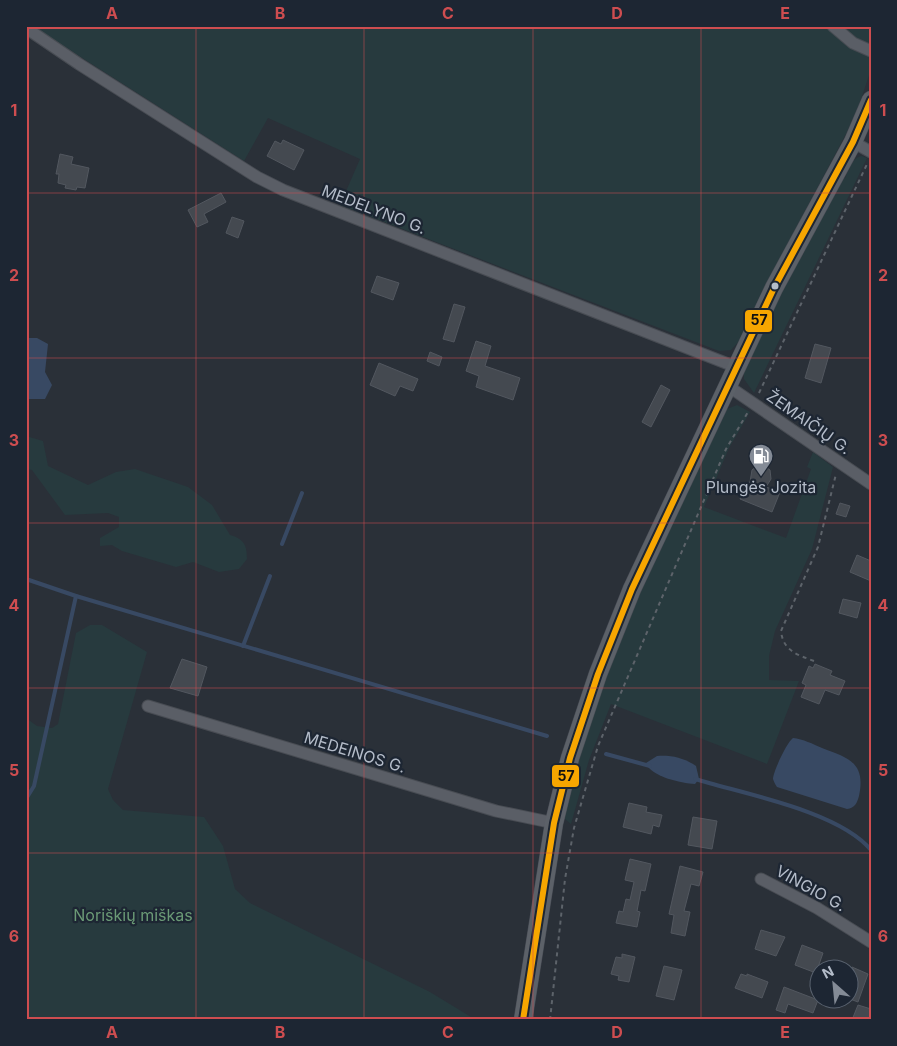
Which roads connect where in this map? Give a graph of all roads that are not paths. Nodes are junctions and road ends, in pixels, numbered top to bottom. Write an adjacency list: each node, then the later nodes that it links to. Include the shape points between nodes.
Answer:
1 (833, 26): 3 (street, via 853,43)
2 (26, 28): 7 (street, MEDELYNO G., via 257,177 283,190)
3 (871, 51)
4 (871, 100): 5 (main road)
5 (853, 142): 6 (street); 7 (main road, via 793,250)
6 (871, 154)
7 (736, 367): 8 (main road)
8 (728, 386): 9 (street, ŽEMAIČIŲ G.); 11 (main road, via 614,631 584,713)
9 (871, 484)
10 (148, 706): 11 (street, MEDEINOS G., via 496,811)
11 (554, 823): 14 (main road)
12 (760, 879): 13 (street, VINGIO G., via 817,908)
13 (871, 942)
14 (523, 1020)

